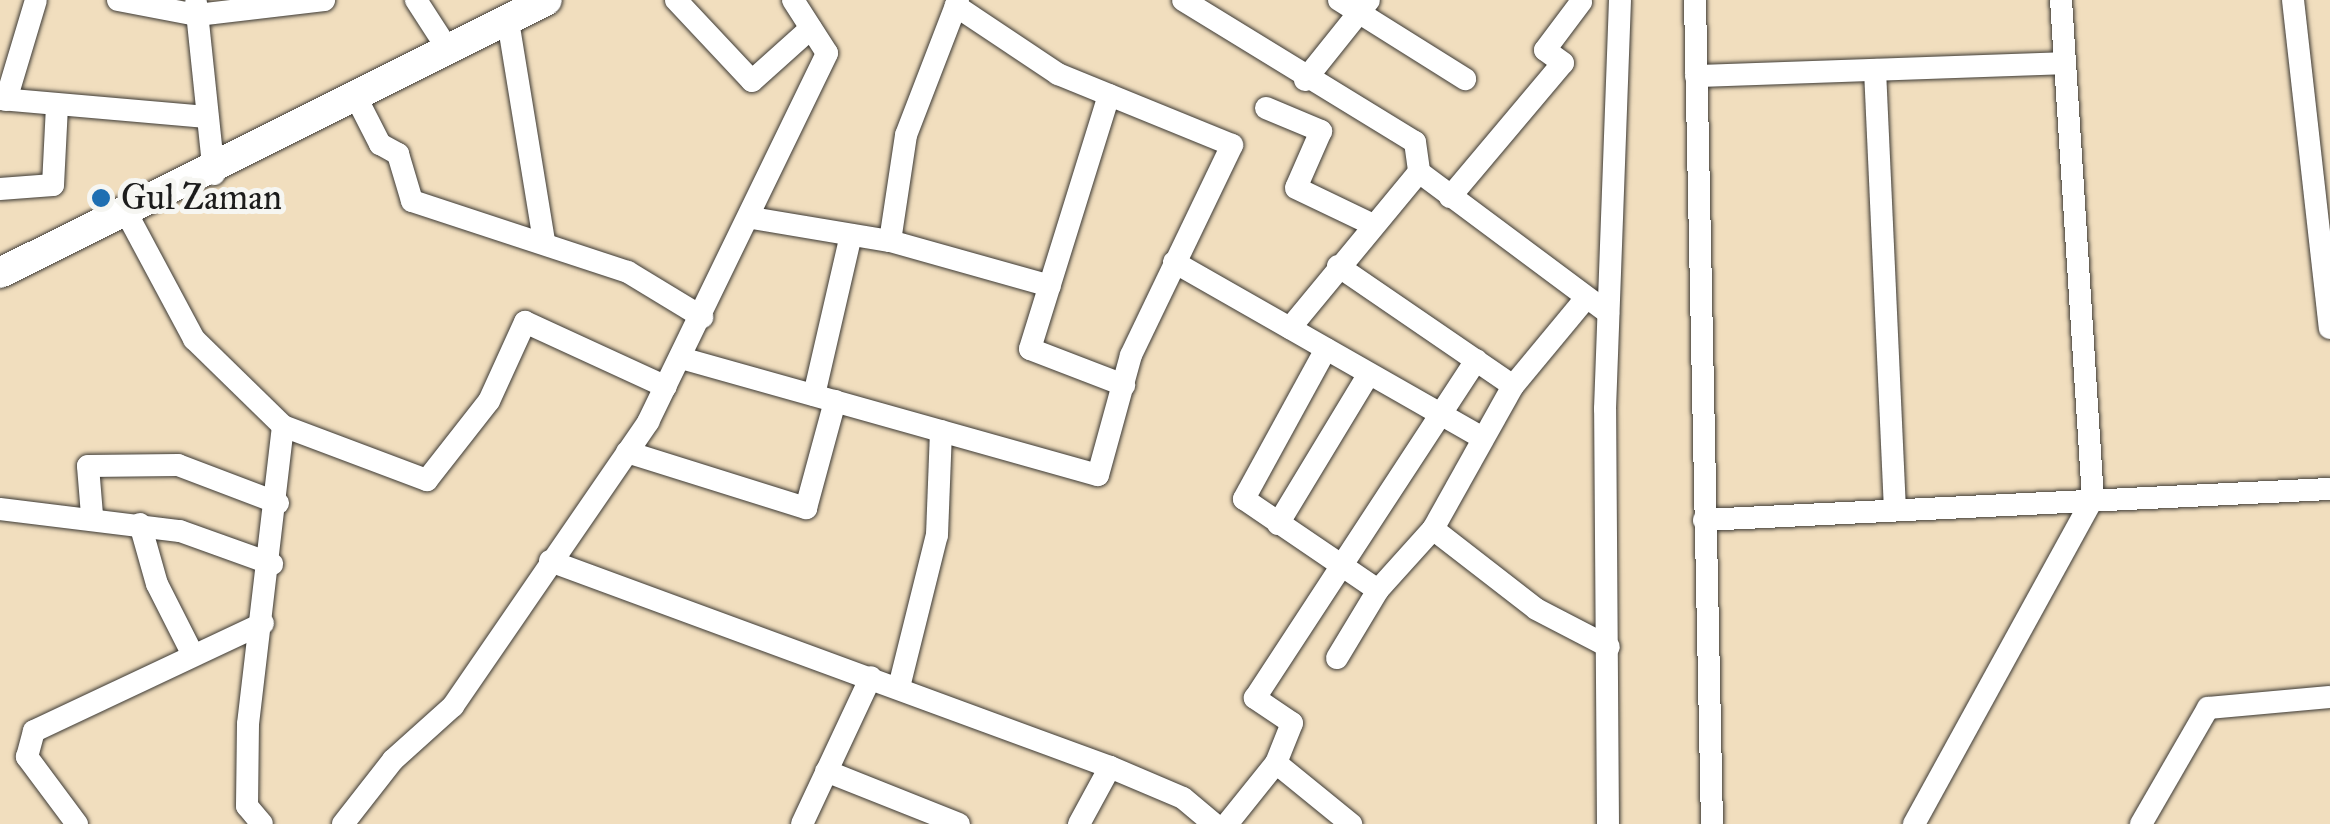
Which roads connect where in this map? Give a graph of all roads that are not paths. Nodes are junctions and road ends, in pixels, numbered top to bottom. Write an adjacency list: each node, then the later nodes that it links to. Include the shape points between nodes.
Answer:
1 (36, 0): 27 (street)
2 (118, 0): 15 (street)
3 (324, 0): 15 (street)
4 (416, 0): 19 (street)
5 (547, 0): 17 (street)
6 (676, 0): 18 (street, via 752,81)
7 (793, 0): 18 (street)
8 (1182, 0): 23 (street)
9 (1695, 0): 22 (street)
10 (2061, 0): 20 (street)
11 (2293, 0): 49 (street)
12 (1579, 1): 16 (street); 34 (street, via 1545,50 1563,63)
13 (957, 3): 25 (street, via 1058,74); 40 (street, via 906,135)
14 (1355, 4): 23 (street); 24 (street)
15 (196, 8): 30 (street)
16 (1620, 11): 46 (street)
17 (508, 20): 19 (street); 39 (street)
18 (811, 28): 36 (street, via 827,52)
19 (449, 51): 26 (street)
20 (2065, 63): 21 (street); 64 (street)
21 (1875, 70): 22 (street); 67 (street)
22 (1696, 76): 69 (street)
23 (1305, 80): 31 (street, via 1415,142)
24 (1465, 80)
25 (1109, 95): 41 (street, via 1232,145); 44 (street)
26 (357, 99): 32 (street); 39 (street, via 380,144 398,154 412,200)
27 (3, 100): 28 (street)
28 (57, 105): 30 (street); 33 (street, via 53,185)
29 (1266, 108): 37 (street, via 1322,131 1296,188)
30 (204, 118): 32 (street)
31 (1418, 172): 34 (street); 37 (street)
32 (214, 174): 35 (street)
33 (0, 190)
34 (1450, 197): 45 (street)
35 (127, 214): 43 (street); 59 (street, via 194,339)
36 (752, 218): 38 (street); 47 (street)
37 (1372, 224): 42 (street)
38 (852, 235): 40 (street); 57 (street)
39 (544, 240): 47 (street, via 628,272)
40 (890, 241): 44 (street)
41 (1174, 262): 48 (street); 54 (street)
42 (1338, 266): 48 (street); 52 (street)
43 (0, 273)
44 (1050, 286): 54 (street, via 1030,349)
45 (1586, 298): 46 (street); 55 (street)
46 (1608, 314): 78 (street)
47 (702, 317): 51 (street)
48 (1290, 328): 50 (street)
49 (2330, 328)
50 (1326, 349): 53 (street); 71 (street, via 1244,499)
51 (681, 358): 56 (street); 57 (street)
52 (1476, 360): 55 (street); 58 (street)
53 (1369, 374): 58 (street); 71 (street)
54 (1124, 385): 60 (street, via 1098,476)
55 (1513, 386): 61 (street)
56 (666, 387): 59 (street, via 525,322 489,401 427,480); 62 (street)
57 (824, 398): 60 (street); 62 (street, via 806,508)
58 (1446, 418): 61 (street); 75 (street)
59 (283, 426): 65 (street)
60 (942, 431): 82 (street, via 937,535)
61 (1482, 438): 72 (street)
62 (627, 452): 73 (street)
63 (2330, 489): 64 (street)
64 (2093, 499): 67 (street); 98 (street)
65 (278, 503): 68 (street, via 178,465 88,466); 74 (street)
66 (0, 509): 68 (street)
67 (1895, 510): 69 (street)
68 (92, 516): 70 (street)
69 (1704, 520): 97 (street)
70 (140, 524): 74 (street); 79 (street, via 157,584)
71 (1278, 524): 75 (street)
72 (1433, 528): 76 (street); 78 (street, via 1536,610)
73 (550, 562): 81 (street); 89 (street, via 453,706 392,760)
74 (272, 564): 77 (street)
75 (1337, 566): 76 (street); 84 (street, via 1254,698 1292,723)
76 (1378, 590): 80 (street)
77 (263, 623): 79 (street); 88 (street, via 248,790)
78 (1609, 647): 96 (street)
79 (192, 652): 87 (street, via 34,730 27,757)
80 (1337, 658)
81 (871, 678): 82 (street); 86 (street)
82 (899, 687): 85 (street)
83 (2330, 697): 99 (street, via 2208,708)
84 (1276, 762): 94 (street); 95 (street)
85 (1110, 767): 92 (street); 93 (street, via 1184,798)
86 (826, 771): 90 (street); 91 (street)
87 (77, 824)
88 (262, 824)
89 (343, 824)
90 (802, 824)
91 (959, 824)
92 (1079, 824)
93 (1214, 824)
94 (1227, 824)
95 (1351, 824)
96 (1608, 824)
97 (1712, 824)
98 (1914, 824)
99 (2141, 824)

